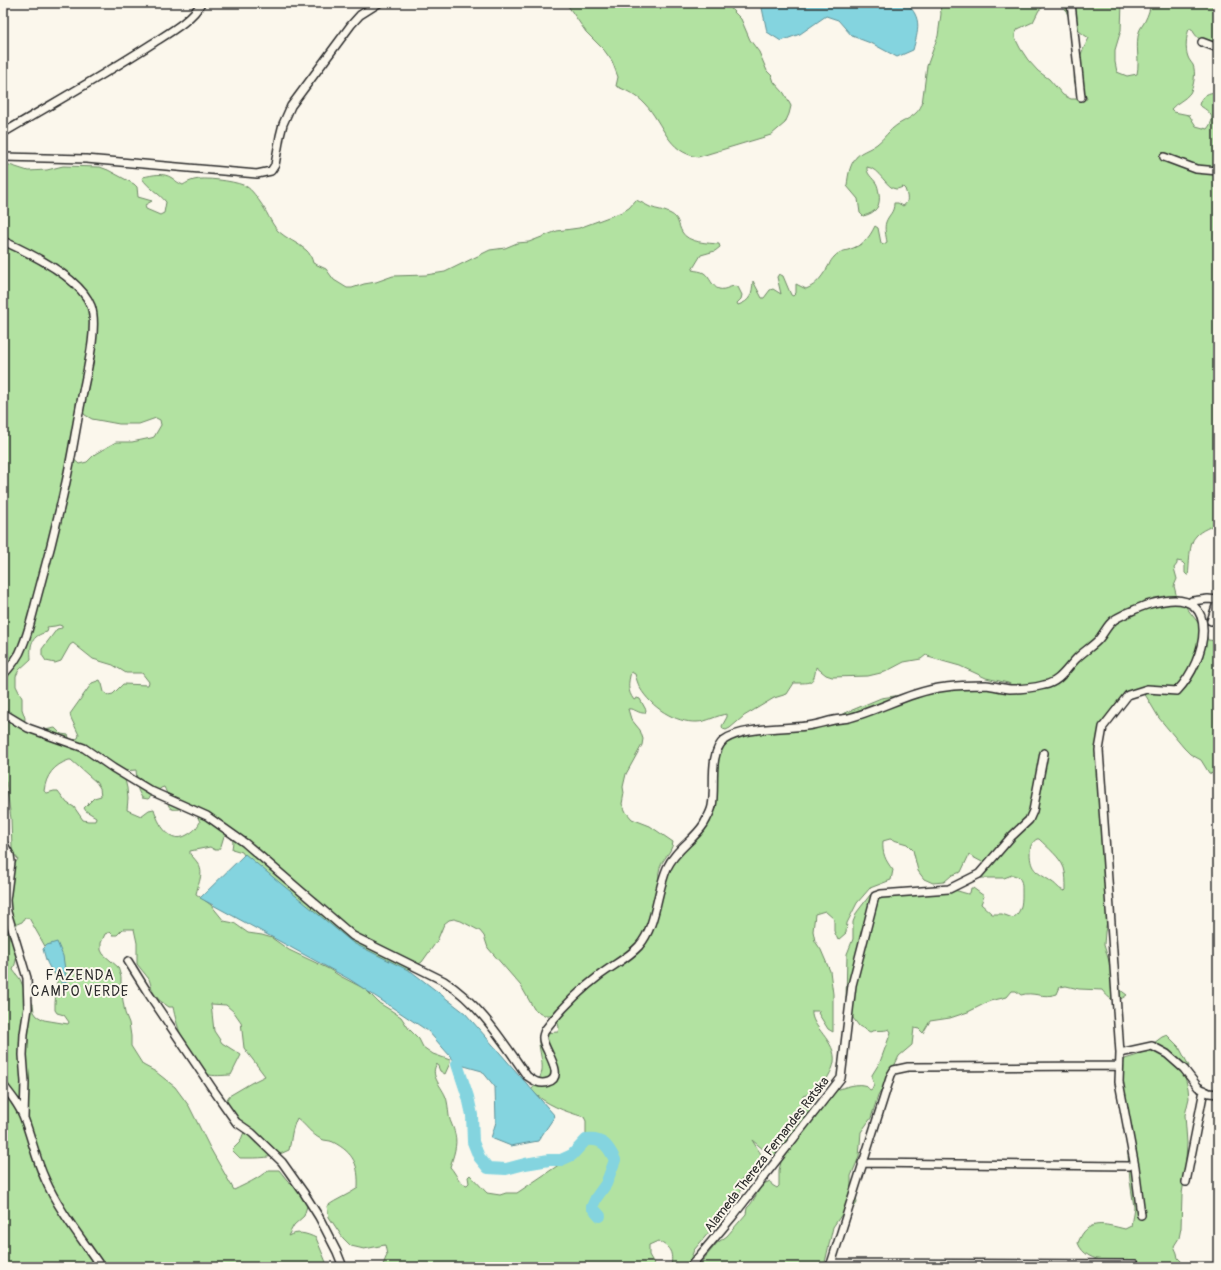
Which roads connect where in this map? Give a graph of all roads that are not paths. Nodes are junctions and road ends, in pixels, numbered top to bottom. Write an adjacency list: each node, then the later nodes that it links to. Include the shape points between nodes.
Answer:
1 (201, 3): 7 (street, via 190,17 106,74)
2 (378, 3): 8 (street, via 360,15 351,25 291,106 280,136 275,165 271,171 257,174 86,159)
3 (1071, 3): 6 (street)
4 (1202, 42): 5 (street)
5 (1218, 48)
6 (1081, 98)
7 (3, 133)
8 (3, 157)
9 (1164, 157): 10 (street, via 1196,169)
10 (1218, 171)
11 (3, 241): 15 (street, via 28,252 72,282 90,304 94,314 94,329 52,543 23,645 13,665)
12 (1218, 600): 13 (street); 14 (street)
13 (1192, 601): 14 (street, via 1201,605); 16 (street, via 1148,603 1114,620 1060,678 1046,685 1011,689 986,685 935,688 848,718 807,726 754,730 725,740 719,746 714,762 710,813 702,827 667,867 647,933 629,955 577,993 545,1030 544,1043 554,1064 555,1077 543,1083 535,1082 527,1076 489,1023 458,989 353,936 246,843 207,816 151,791 84,748 28,728)
14 (1211, 621): 20 (street, via 1210,637 1204,651 1187,680 1177,691 1147,689 1128,695 1103,727 1099,750)
15 (3, 675)
16 (3, 713)
17 (1044, 753): 34 (street, Alameda Thereza Fernandes Ratska, via 1029,820 979,874 949,889 875,896 852,985 841,1078)
18 (3, 843): 25 (street, via 8,849 11,862 7,912 27,978 28,1008 23,1055)
19 (128, 961): 33 (street, via 236,1122 252,1133 282,1162 319,1217)
20 (1120, 1053): 21 (street); 23 (street, via 1152,1046 1167,1054 1184,1069 1198,1087)
21 (1119, 1066): 26 (street, via 908,1067 894,1070); 29 (street, via 1119,1082)
22 (3, 1085): 25 (street)
23 (1204, 1090): 24 (street); 28 (street)
24 (1218, 1094)
25 (24, 1118): 32 (street, via 45,1180)
26 (862, 1163): 27 (street); 31 (street)
27 (1129, 1166)
28 (1186, 1182)
29 (1141, 1215)
30 (1135, 1264): 31 (street)
31 (831, 1265)
32 (101, 1267)
33 (343, 1267)
34 (690, 1267)

